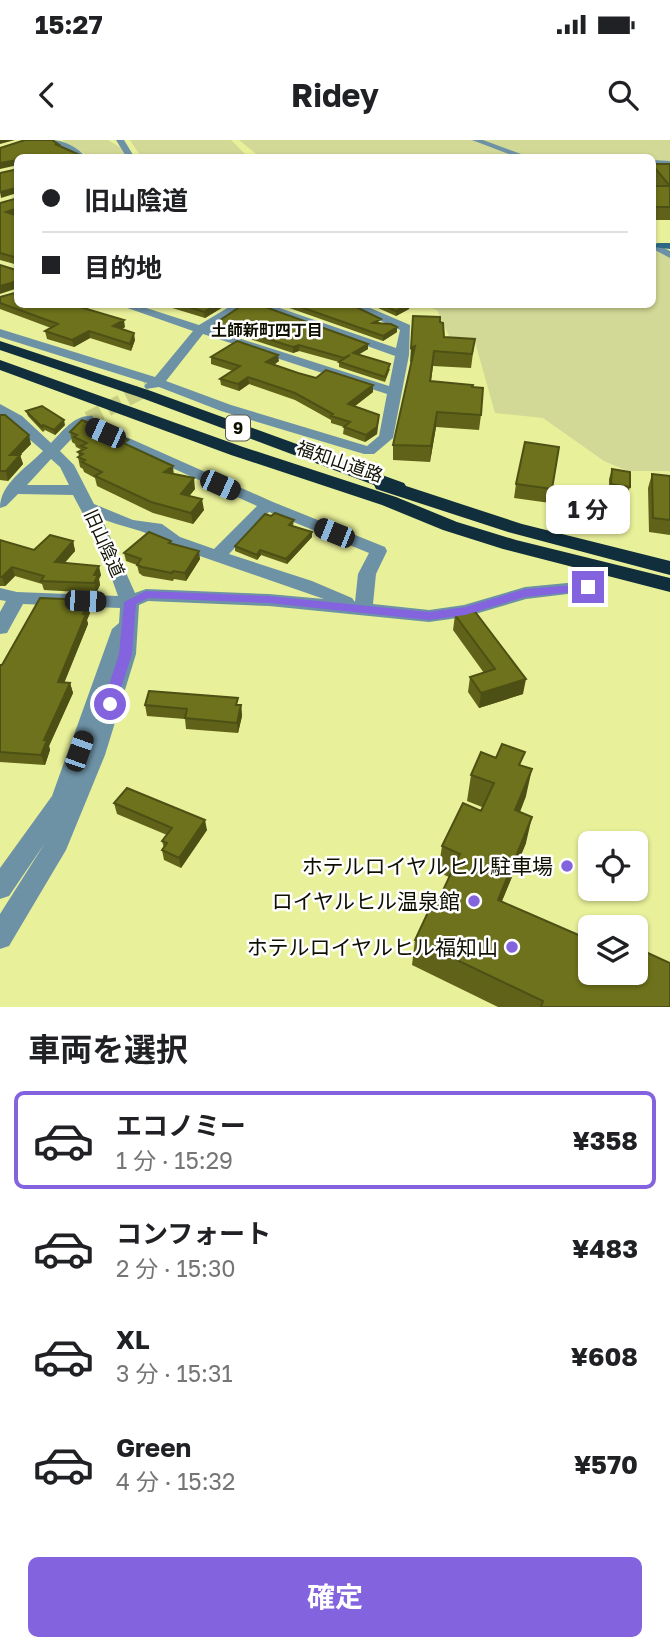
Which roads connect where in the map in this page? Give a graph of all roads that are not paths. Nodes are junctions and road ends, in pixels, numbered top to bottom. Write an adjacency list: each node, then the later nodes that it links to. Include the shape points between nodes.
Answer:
1 (54, 140): 3 (street)
2 (476, 140): 6 (street)
3 (75, 150): 4 (street); 5 (street)
4 (64, 154)
5 (79, 154)
6 (516, 154)
7 (133, 308): 11 (street)
8 (236, 308): 11 (street)
9 (267, 308): 15 (street)
10 (359, 308): 15 (street, via 406,328)
11 (200, 330): 19 (street); 20 (street)
12 (0, 333): 19 (street)
13 (0, 345): 28 (highway, 9)
14 (0, 354): 18 (highway, 福知山道路 / 9)
15 (402, 355): 20 (street)
16 (0, 365): 18 (highway, 福知山道路 / 9)
17 (0, 374): 29 (highway, 9, via 213,452 407,517)
18 (41, 374): 28 (highway, 福知山道路 / 9); 29 (highway, 福知山道路 / 9)
19 (153, 385): 20 (street, via 369,451 386,438)
20 (395, 392)
21 (0, 408): 22 (street, 旧山陰道)
22 (54, 452): 23 (street); 24 (street, 旧山陰道); 26 (street, via 85,420)
23 (8, 489): 24 (street); 25 (street)
24 (81, 490): 27 (street, 旧山陰道)
25 (0, 503)
26 (267, 505): 30 (street); 36 (street, via 379,551 367,575)
27 (90, 508): 30 (street, via 129,524 156,528 174,541); 35 (street, 旧山陰道)
28 (474, 516): 31 (highway, 福知山道路 / 9)
29 (450, 526): 32 (highway, 福知山道路 / 9)
30 (217, 555): 36 (street)
31 (670, 568)
32 (601, 569): 33 (highway, 福知山道路 / 9); 36 (street, via 595,586 525,593 465,611 429,616)
33 (670, 585)
34 (9, 596): 35 (street); 37 (street)
35 (130, 602): 36 (street, via 146,594); 38 (street, via 62,800); 39 (street, 旧山陰道, via 126,654 94,755 58,843)
36 (363, 609)
37 (0, 628)
38 (3, 880)
39 (0, 937)

